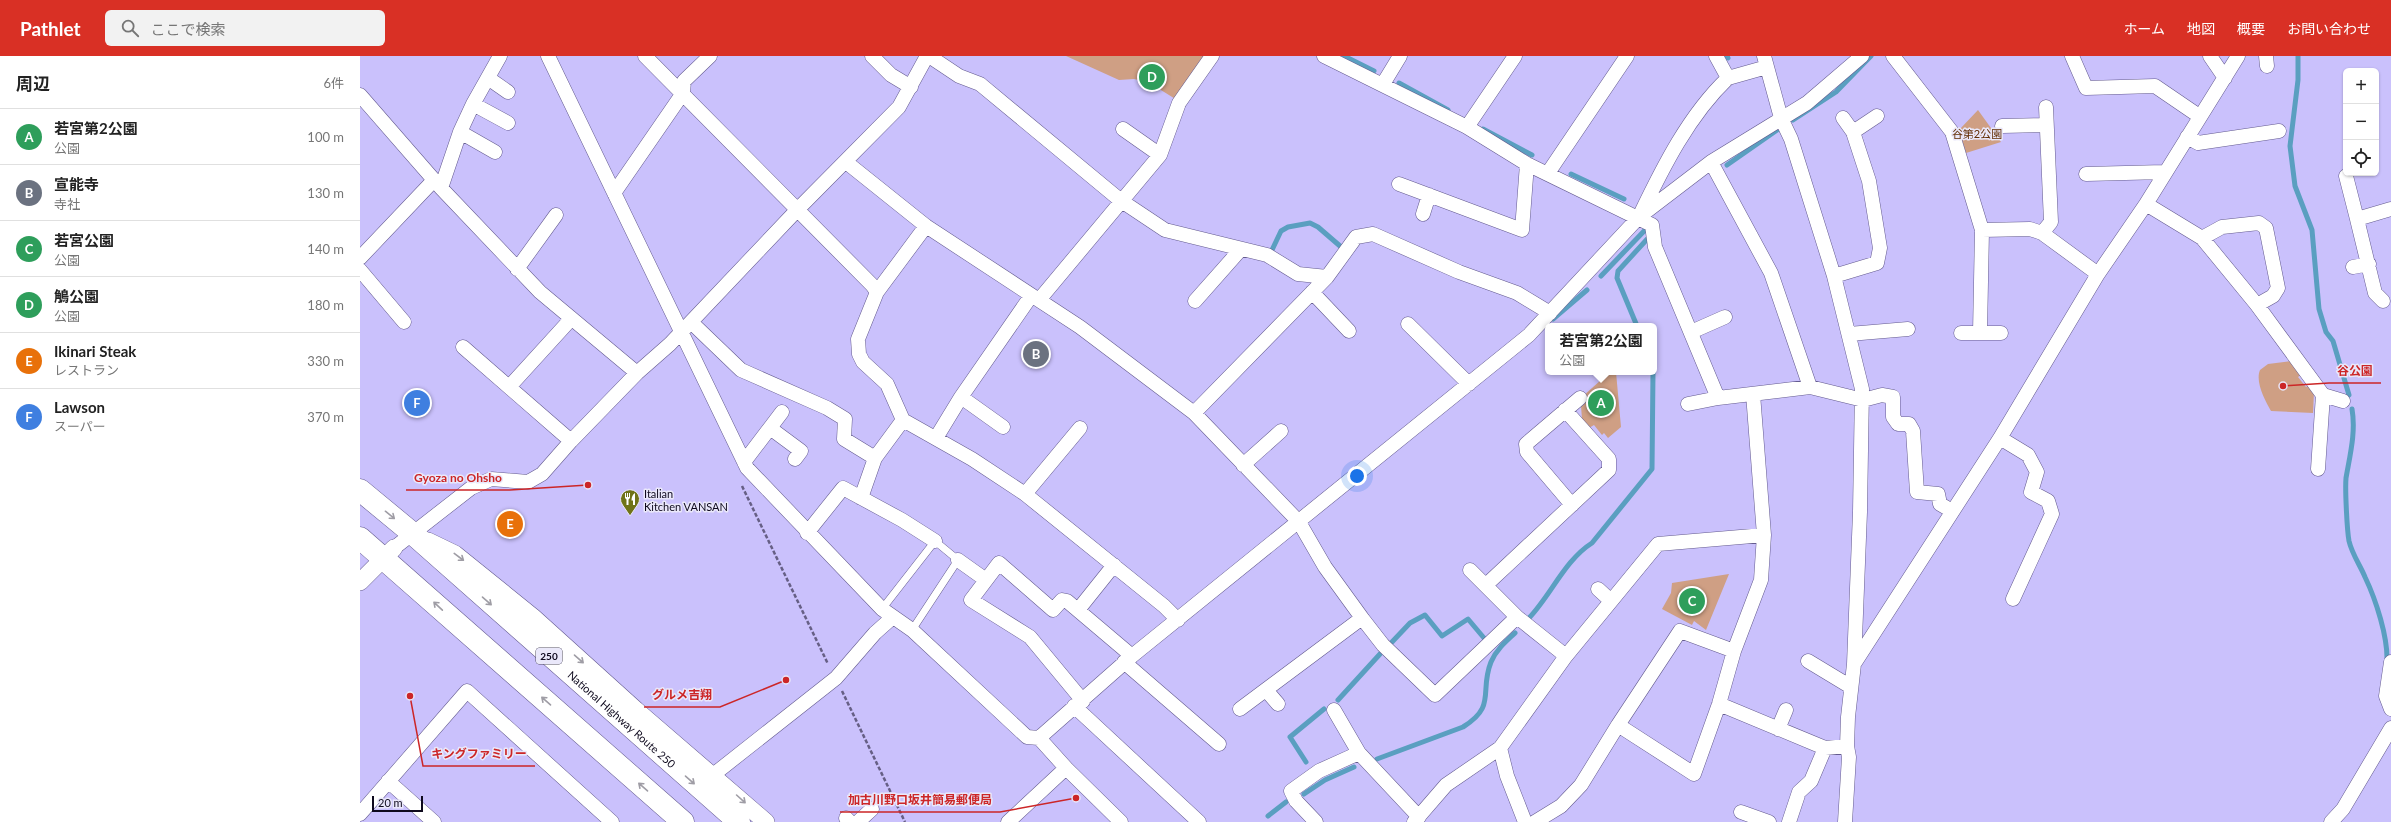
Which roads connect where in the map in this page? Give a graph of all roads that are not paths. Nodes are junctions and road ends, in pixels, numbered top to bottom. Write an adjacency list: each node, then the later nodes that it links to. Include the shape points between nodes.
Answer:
1 (500, 56): 19 (street)
2 (548, 56): 53 (street)
3 (645, 56): 25 (street)
4 (710, 56): 25 (street, via 684,81)
5 (872, 56): 23 (street, via 891,75)
6 (928, 56): 23 (street); 55 (street, via 959,76 980,84)
7 (1212, 56): 43 (street, via 1179,103)
8 (1324, 56): 22 (street)
9 (1400, 56): 22 (street)
10 (1515, 56): 36 (street)
11 (1627, 56): 48 (street)
12 (1716, 56): 20 (street)
13 (1862, 56): 31 (street, via 1807,103)
14 (1892, 56): 64 (street, via 1952,132)
15 (2072, 56): 30 (street, via 2086,88 2155,86)
16 (2210, 56): 21 (street)
17 (2238, 56): 21 (street)
18 (1765, 61): 20 (street); 31 (street)
19 (488, 78): 24 (street); 27 (street)
20 (1728, 78): 61 (street, via 1708,96 1659,174)
21 (2225, 78): 30 (street)
22 (1383, 84): 36 (street)
23 (911, 87): 44 (street, via 899,108)
24 (508, 92)
25 (684, 93): 53 (street); 57 (street)
26 (360, 95): 51 (street)
27 (472, 104): 33 (street); 39 (street)
28 (2046, 108): 34 (street)
29 (1877, 116): 40 (street)
30 (2200, 116): 41 (street)
31 (1781, 118): 45 (street); 75 (street, via 1791,139)
32 (1843, 118): 40 (street)
33 (508, 123)
34 (2046, 125): 35 (street); 65 (street, via 2051,222)
35 (2002, 126)
36 (1467, 127): 46 (street)
37 (1123, 129): 43 (street)
38 (2279, 131): 41 (street, via 2198,143)
39 (460, 132): 42 (street); 51 (street)
40 (1852, 132): 75 (street, via 1869,181 1880,248 1877,264)
41 (2187, 137): 47 (street)
42 (495, 152)
43 (1160, 155): 55 (street)
44 (846, 162): 57 (street); 63 (street)
45 (1711, 162): 61 (street); 100 (street, via 1771,273)
46 (1527, 164): 48 (street); 54 (street, via 1522,230)
47 (2164, 172): 49 (street); 56 (street)
48 (1548, 173): 61 (street)
49 (2086, 174)
50 (2346, 176): 62 (street)
51 (438, 184): 68 (street); 71 (street)
52 (1398, 184): 54 (street)
53 (614, 193): 91 (street)
54 (1429, 195): 59 (street)
55 (1120, 200): 67 (street, via 1165,230); 78 (street, via 1082,249)
56 (2146, 204): 66 (street); 73 (street)
57 (798, 209): 76 (street); 86 (street)
58 (2391, 209): 62 (street)
59 (1423, 214)
60 (556, 215): 71 (street)
61 (1638, 217): 82 (street); 90 (street, via 1652,225 1655,247)
62 (2357, 219): 69 (street)
63 (926, 226): 76 (street); 78 (street)
64 (1982, 230): 65 (street, via 2030,229); 93 (street)
65 (2042, 233): 73 (street)
66 (2202, 238): 81 (street); 81 (street, via 2222,227 2259,223 2266,228 2278,288 2273,296)
67 (1241, 249): 74 (street, via 1267,255 1298,274); 79 (street)
68 (360, 258)
69 (2368, 264): 70 (street); 80 (street, via 2375,293)
70 (2353, 268)
71 (517, 269): 84 (street)
72 (360, 270): 85 (street)
73 (2098, 274): 118 (street)
74 (1327, 276): 77 (street); 82 (street, via 1356,237 1373,234 1459,272 1517,293)
75 (1834, 276): 95 (street)
76 (877, 292): 112 (street, via 858,339 859,354 863,362 887,384)
77 (1312, 292): 89 (street); 111 (street)
78 (1035, 298): 103 (street); 111 (street, via 1080,327)
79 (1195, 301)
80 (2383, 302)
81 (2257, 306): 102 (street)
82 (1550, 313): 98 (street, via 1529,335)
83 (1725, 317): 90 (street)
84 (571, 319): 97 (street); 99 (street)
85 (404, 322)
86 (691, 322): 91 (street); 120 (street, via 741,370 827,408 845,420 844,439)
87 (1408, 324): 98 (street)
88 (1908, 329): 95 (street)
89 (1349, 331)
90 (1691, 332): 105 (street)
91 (681, 333): 97 (street); 122 (street)
92 (1961, 333): 93 (street)
93 (1980, 333): 94 (street)
94 (2001, 333)
95 (1850, 334): 106 (street)
96 (463, 347): 99 (street)
97 (637, 373): 119 (street)
98 (1469, 384): 130 (street)
99 (509, 387): 119 (street)
100 (1810, 387): 101 (street); 106 (street)
101 (1752, 394): 105 (street); 133 (street)
102 (2323, 395): 107 (street); 124 (street)
103 (961, 397): 113 (street); 117 (street)
104 (1580, 398): 109 (street)
105 (1718, 398): 108 (street)
106 (1863, 400): 129 (street, via 1882,395 1893,396 1894,417 1898,424 1909,424 1913,431 1917,492 1938,494 1940,504); 157 (street)
107 (2343, 401)
108 (1688, 404)
109 (1565, 410): 128 (street, via 1609,459 1610,470); 128 (street, via 1526,444 1527,452)
110 (782, 412): 114 (street)
111 (1194, 413): 123 (street)
112 (903, 420): 117 (street); 120 (street)
113 (1003, 427)
114 (770, 428): 121 (street, via 801,451); 122 (street)
115 (1080, 428): 126 (street)
116 (1280, 431): 123 (street)
117 (936, 438): 126 (street)
118 (2000, 438): 129 (street); 144 (street, via 2028,455 2037,472 2031,492 2048,501 2052,514)
119 (571, 441): 131 (street, via 542,474 528,482 491,479 459,497)
120 (874, 458): 127 (street)
121 (795, 460)
122 (744, 462): 132 (street)
123 (1243, 465): 130 (street)
124 (2318, 469)
125 (360, 490): 131 (highway, National Highway Route 250 / 250, one-way to 131)
126 (1025, 494): 138 (street)
127 (861, 498): 132 (street, via 843,488); 135 (street, via 902,520)
128 (1572, 505): 142 (street)
129 (1952, 511): 157 (street)
130 (1299, 522): 148 (street, via 1324,567); 150 (street)
131 (412, 533): 136 (street); 177 (street, one-way to 177, via 455,554 533,617); 188 (highway, National Highway Route 250 / 250, one-way to 188)
132 (807, 533): 147 (street)
133 (1764, 535): 145 (street, via 1658,544); 152 (street, via 1761,580)
134 (360, 538): 136 (highway)
135 (935, 542): 137 (lane); 147 (lane)
136 (389, 553): 141 (street); 187 (highway, one-way to 136)
137 (958, 560): 140 (street); 151 (lane)
138 (1114, 565): 146 (street); 150 (street)
139 (1470, 570): 142 (street)
140 (986, 580): 146 (street, via 999,563 1053,610 1062,600); 160 (street, via 970,600 1030,637)
141 (360, 582)
142 (1486, 585): 149 (street)
143 (1598, 589): 145 (street)
144 (2013, 599)
145 (1610, 600): 153 (street)
146 (1078, 610): 154 (street)
147 (887, 613): 151 (street); 177 (street, via 875,633 836,678)
148 (1362, 618): 149 (street, via 1383,645 1435,695); 159 (street)
149 (1518, 618): 153 (street)
150 (1178, 620): 154 (street)
151 (912, 630): 170 (street, via 1027,737)
152 (1734, 651): 162 (street); 167 (street, via 1680,630)
153 (1566, 656): 173 (street)
154 (1128, 659): 160 (street); 171 (street)
155 (1808, 661): 158 (street)
156 (2391, 662): 164 (street, via 2386,696)
157 (1854, 664): 158 (street)
158 (1851, 687): 172 (street)
159 (1266, 690): 161 (street); 163 (street)
160 (1079, 703): 170 (street); 192 (street)
161 (1278, 704)
162 (1719, 704): 167 (street, via 1694,774); 169 (street)
163 (1240, 709)
164 (2391, 709)
165 (1334, 710): 175 (street)
166 (1786, 710): 169 (street)
167 (1618, 725): 195 (street, via 1581,785 1561,806)
168 (2391, 728): 198 (street, via 2343,809)
169 (1778, 729): 174 (street)
170 (1039, 738): 176 (street)
171 (1219, 744)
172 (1847, 746): 174 (street); 197 (street, via 1849,757)
173 (1500, 748): 182 (street, via 1446,785); 194 (street, via 1507,776)
174 (1825, 748): 196 (street, via 1811,781 1799,792)
175 (1359, 753): 182 (street); 193 (street, via 1319,771 1291,791 1296,801)
176 (1066, 768): 190 (street); 191 (street)
177 (713, 775): 189 (street, one-way to 189)
178 (388, 781): 181 (street); 185 (street); 186 (street, via 467,691)
179 (872, 809): 183 (street)
180 (1741, 812): 184 (street)
181 (360, 814)
182 (1416, 819)
183 (851, 821)
184 (1763, 821)
185 (434, 822)
186 (612, 822)
187 (683, 822)
188 (738, 822)
189 (766, 822)
190 (1008, 822)
191 (1121, 822)
192 (1199, 822)
193 (1316, 822)
194 (1525, 822)
195 (1535, 822)
196 (1789, 822)
197 (1845, 822)
198 (2331, 822)

